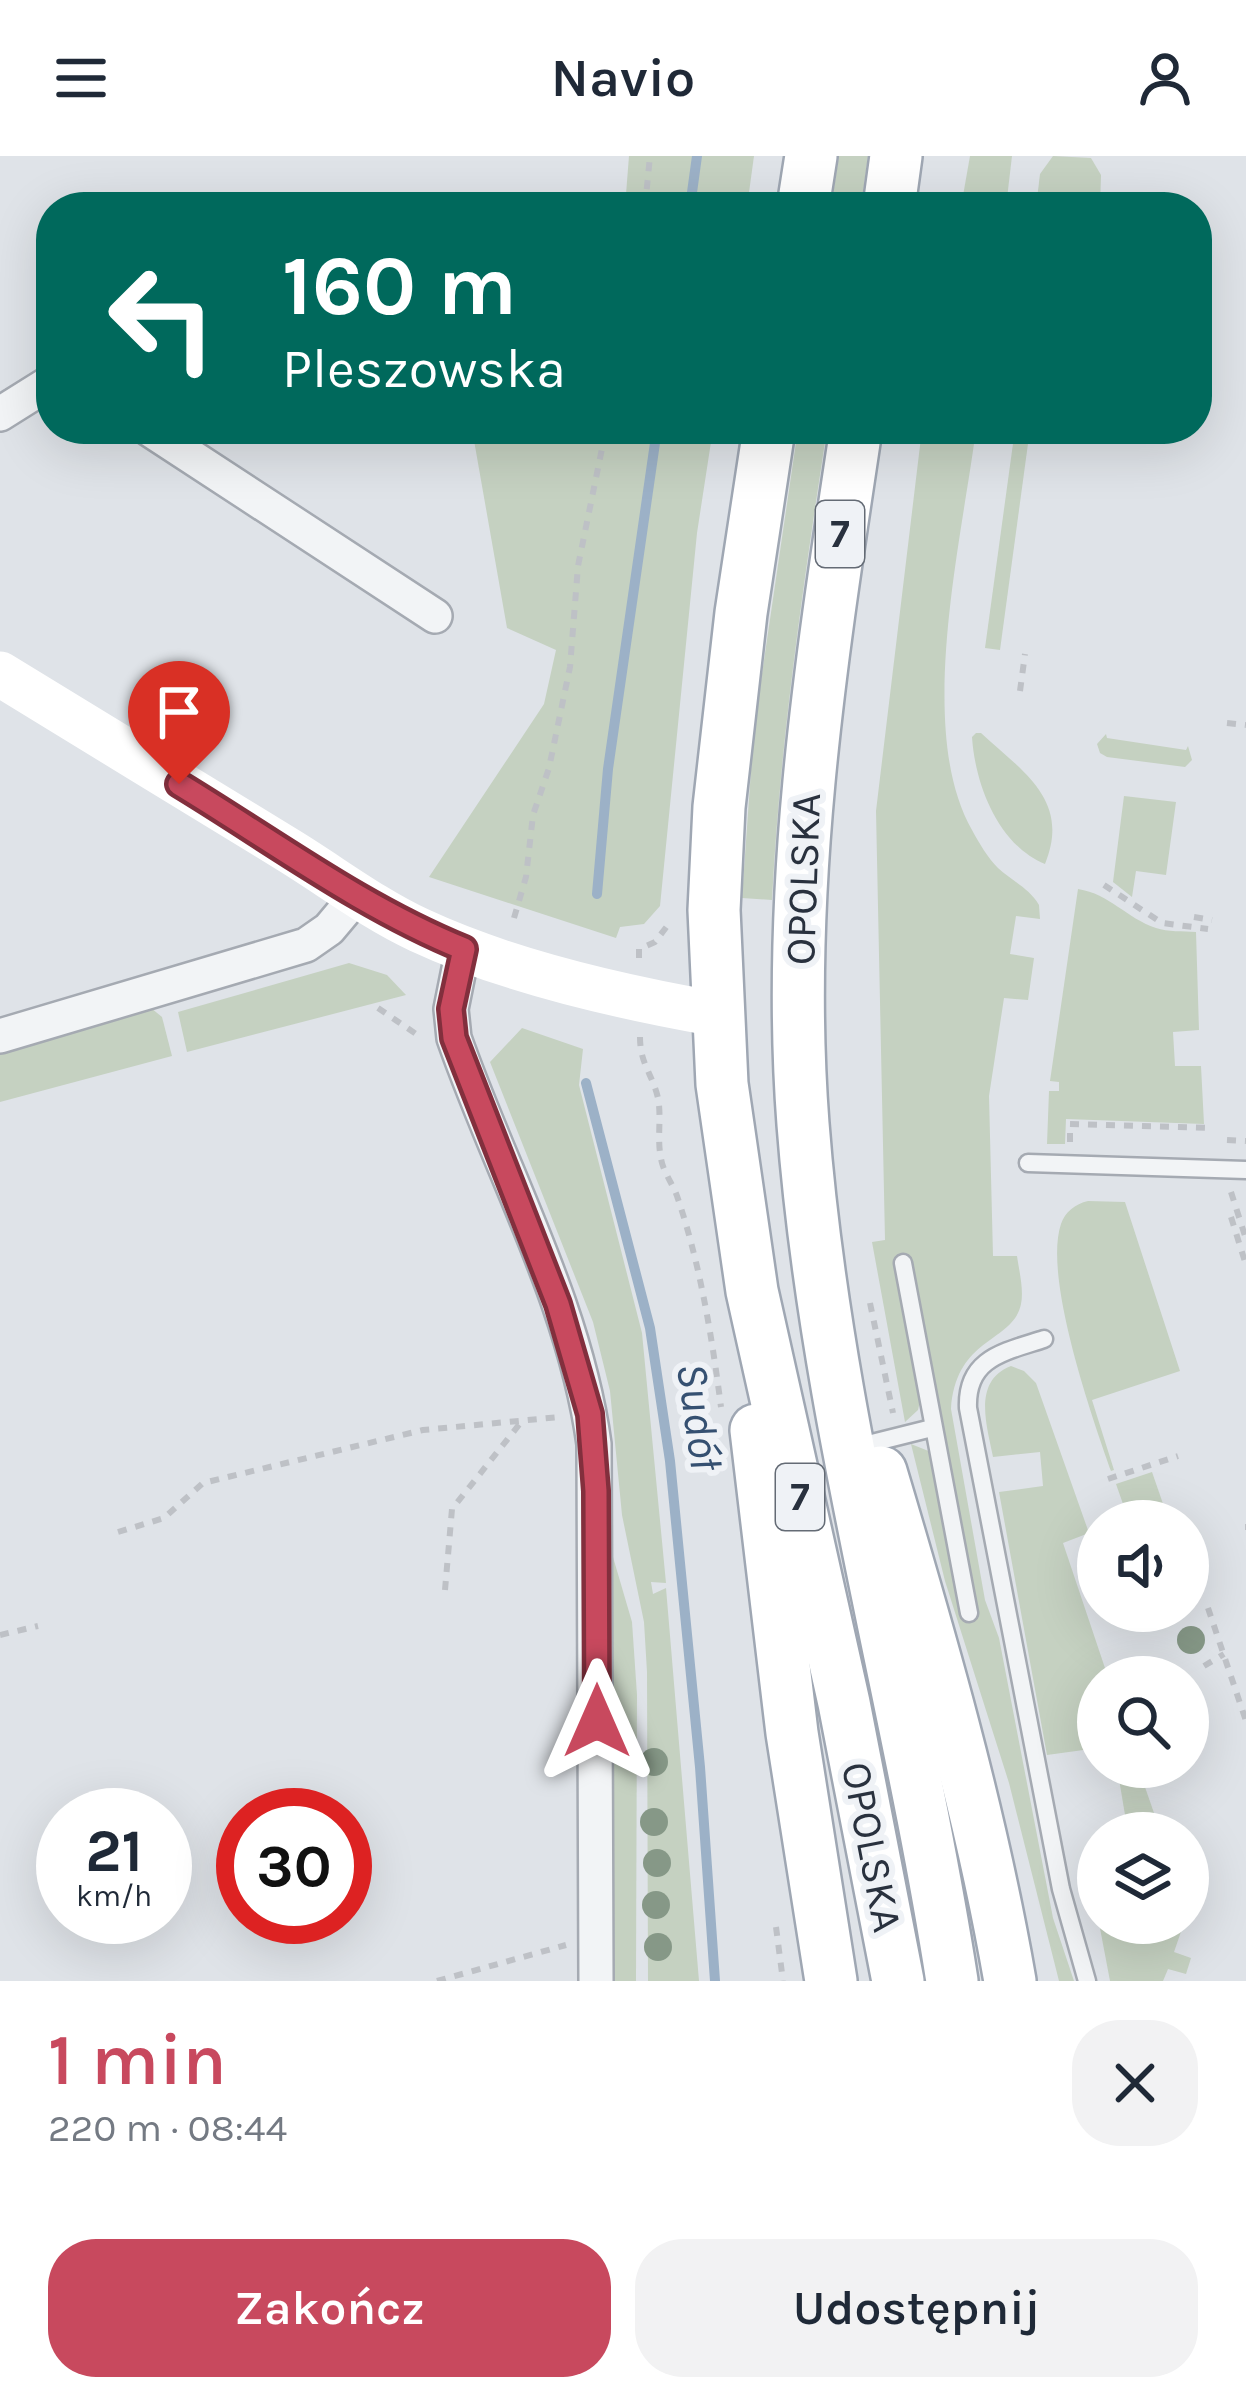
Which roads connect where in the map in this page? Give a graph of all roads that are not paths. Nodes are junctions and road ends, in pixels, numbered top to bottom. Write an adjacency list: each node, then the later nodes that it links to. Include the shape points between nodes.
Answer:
1 (811, 156): 3 (main road)
2 (896, 156): 4 (main road)
3 (805, 192)
4 (891, 192)
5 (36, 391): 6 (street)
6 (0, 414)
7 (167, 444): 10 (street)
8 (767, 444): 14 (main road, OPOLSKA / 7, via 723,764)
9 (854, 444): 20 (main road, OPOLSKA / 7, via 812,734 799,928 802,1118)
10 (435, 616)
11 (0, 674): 12 (street)
12 (356, 898): 13 (street); 15 (street, via 306,945)
13 (464, 949): 14 (street); 25 (street, via 451,1009 454,1038 558,1304 592,1429)
14 (717, 1015): 19 (main road, OPOLSKA / 7)
15 (0, 1036)
16 (1028, 1163): 17 (lane)
17 (1246, 1170)
18 (903, 1263): 22 (lane)
19 (752, 1291): 26 (main road, OPOLSKA, via 765,1510); 27 (main road, OPOLSKA / 7)
20 (830, 1330): 23 (main road, OPOLSKA); 28 (main road, OPOLSKA / 7)
21 (1044, 1339): 30 (lane, via 986,1360 970,1380 968,1408 1061,1889)
22 (932, 1428): 23 (lane); 24 (lane)
23 (884, 1434): 29 (main road, OPOLSKA)
24 (969, 1612)
25 (596, 1981)
26 (831, 1981)
27 (898, 1981)
28 (952, 1981)
29 (1010, 1981)
30 (1087, 1981)

